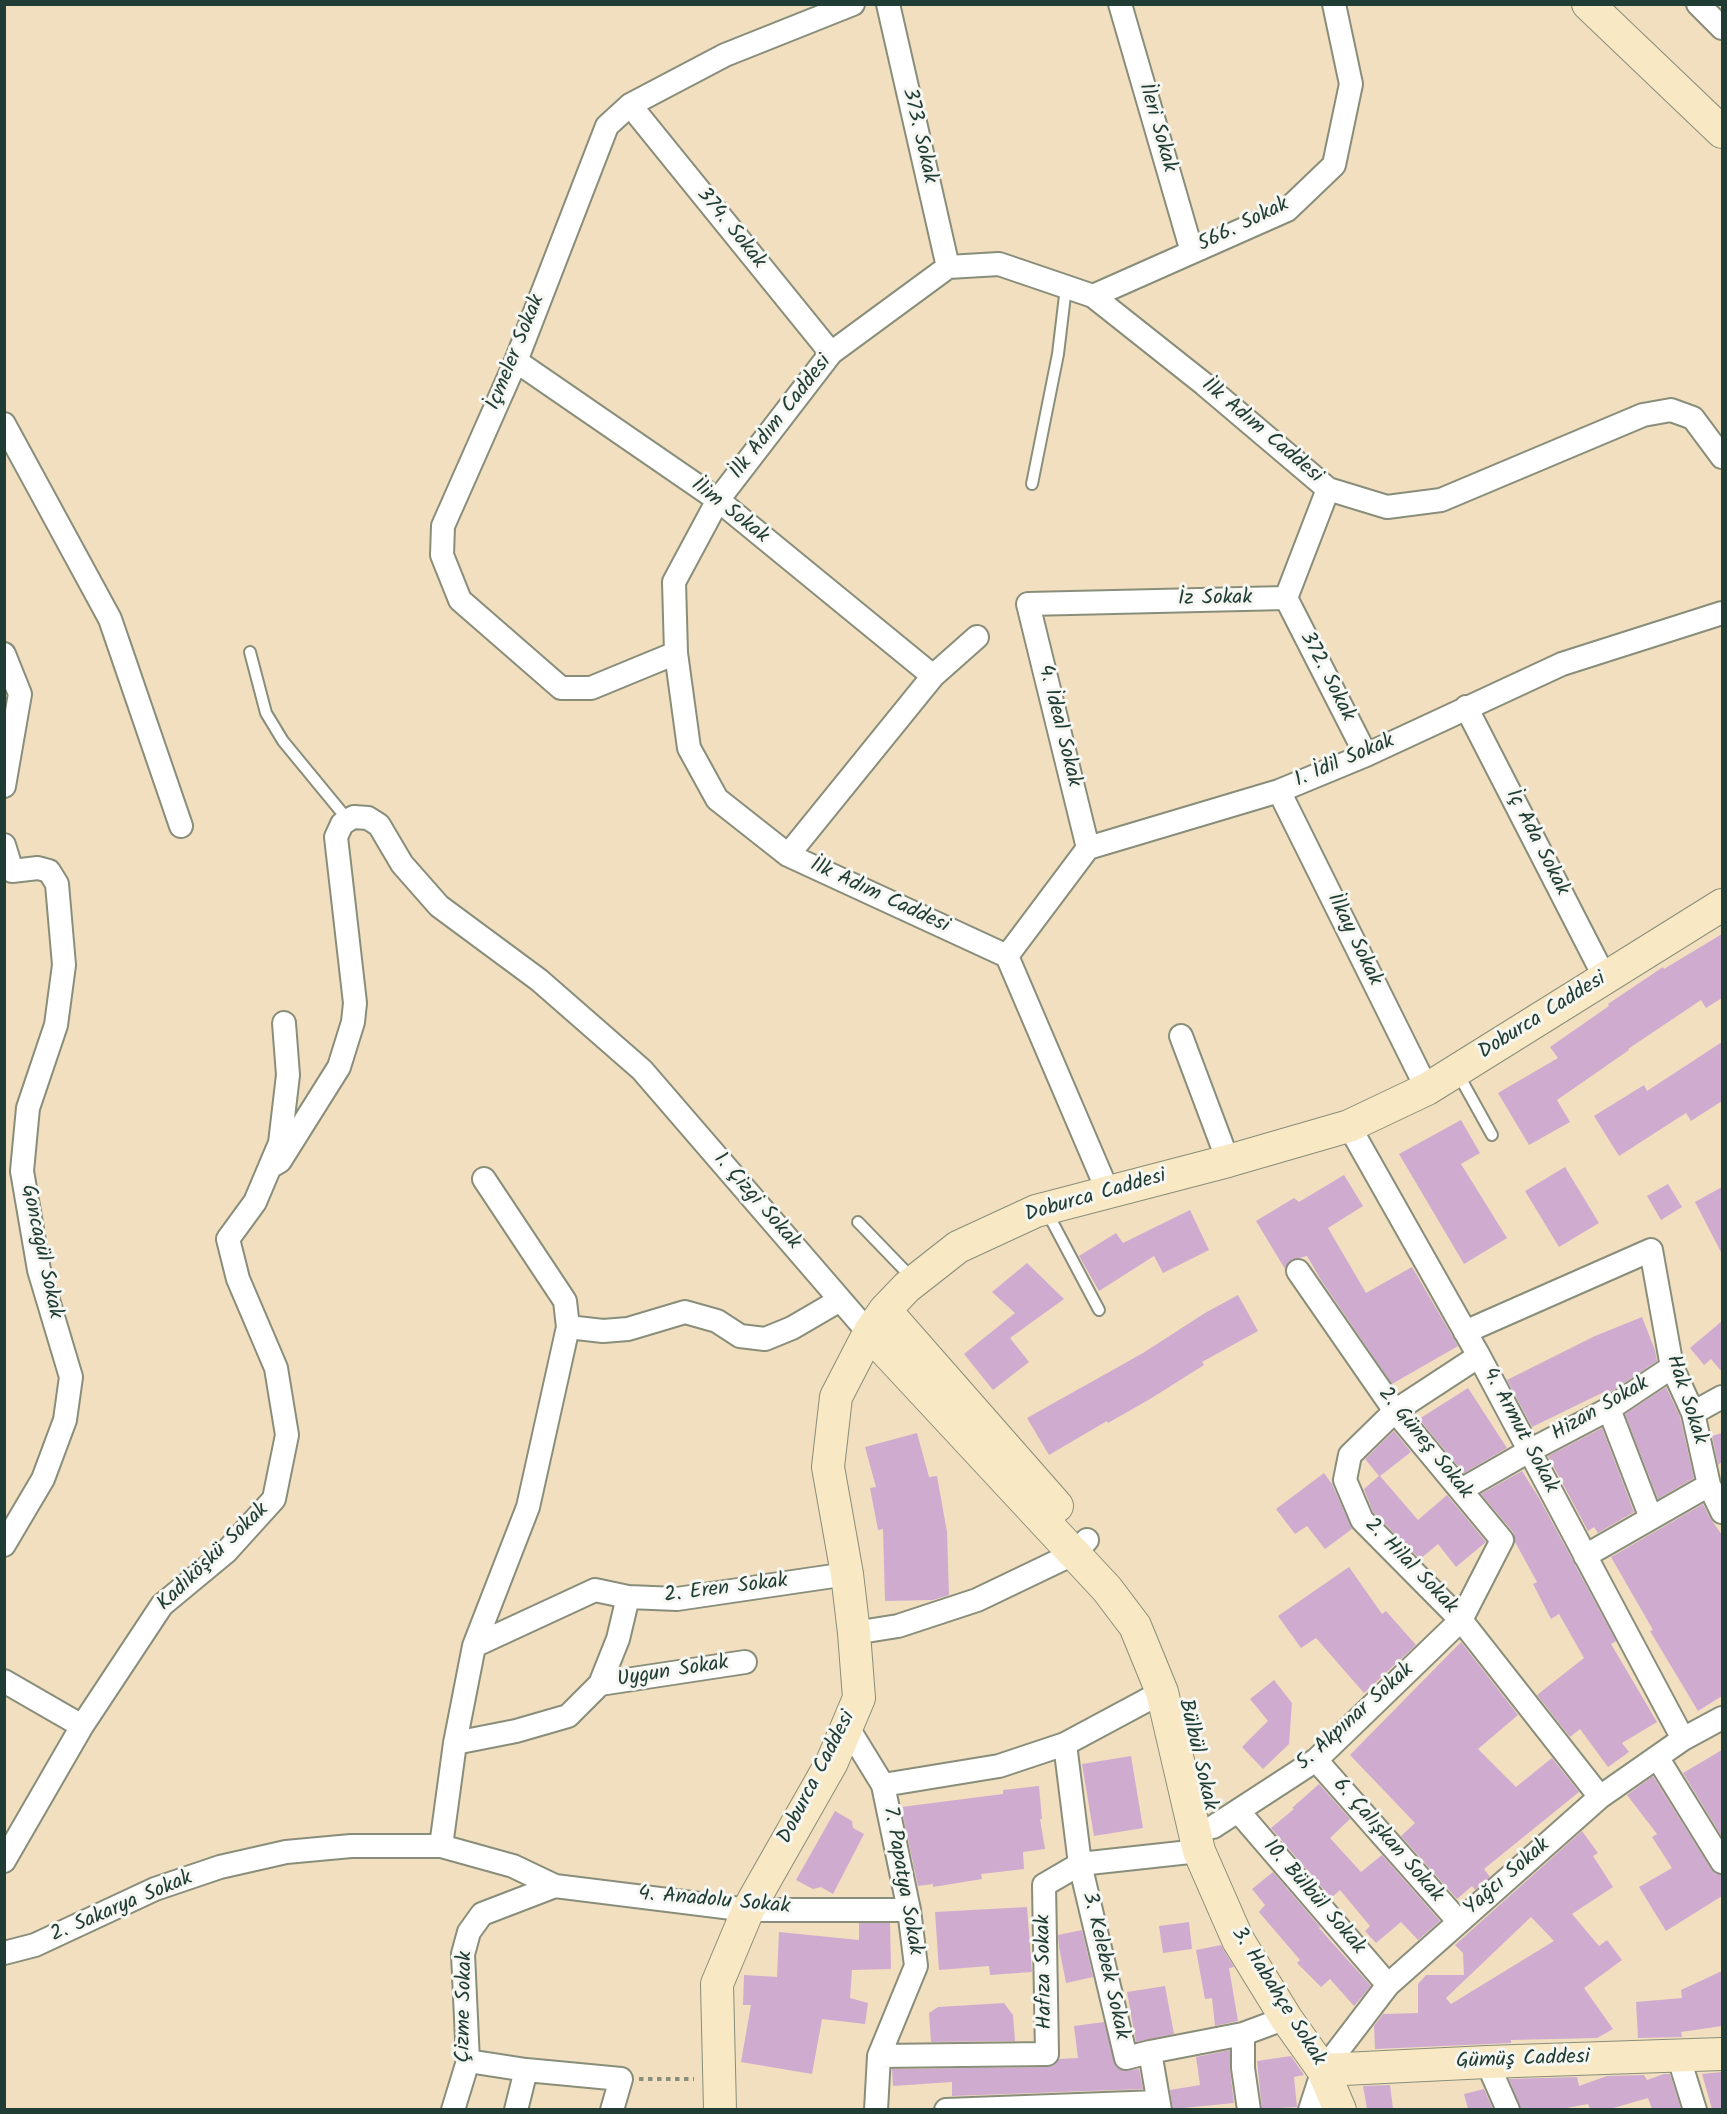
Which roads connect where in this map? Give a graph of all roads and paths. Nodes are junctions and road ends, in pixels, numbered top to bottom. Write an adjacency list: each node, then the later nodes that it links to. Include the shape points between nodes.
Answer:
1 (853, 4): 8 (street, İçmeler Sokak, via 725,55)
2 (888, 4): 11 (street, 373. Sokak)
3 (1120, 4): 10 (street, İleri Sokak)
4 (1334, 4): 10 (street, 566. Sokak, via 1351,84 1334,165 1287,210)
5 (1588, 4): 9 (main road)
6 (1698, 4): 7 (street)
7 (1722, 28)
8 (630, 105): 14 (street, 374. Sokak); 15 (street, İçmeler Sokak, via 607,126)
9 (1722, 132)
10 (1192, 252): 13 (street, 566. Sokak)
11 (948, 267): 12 (street, İlk Adım Caddesi, via 999,264); 14 (street, İlk Adım Caddesi)
12 (1066, 287): 13 (street, İlk Adım Caddesi); 18 (lane, via 1058,354)
13 (1093, 296): 19 (street, İlk Adım Caddesi)
14 (831, 353): 20 (street, İlk Adım Caddesi)
15 (516, 361): 20 (street, İlim Sokak); 26 (street, İçmeler Sokak, via 443,526 442,555 460,600 561,688 591,688)
16 (4, 424): 34 (street, via 110,619)
17 (1722, 457): 19 (street, İlk Adım Caddesi, via 1693,418 1671,411 1643,415 1441,500 1387,507)
18 (1032, 484)
19 (1328, 489): 21 (street)
20 (718, 500): 26 (street, İlk Adım Caddesi, via 674,582); 28 (street, İlim Sokak)
21 (1286, 598): 22 (street, İz Sokak); 30 (street, 372. Sokak)
22 (1028, 604): 36 (street, 4. İdeal Sokak)
23 (1722, 613): 29 (street, 1. İdil Sokak, via 1562,664)
24 (977, 637): 28 (street)
25 (250, 652): 33 (lane, via 266,713 283,741)
26 (676, 653): 37 (street, İlk Adım Caddesi, via 689,748 717,799)
27 (4, 654): 31 (street, via 20,694)
28 (933, 676): 37 (street)
29 (1466, 707): 30 (street, 1. İdil Sokak); 40 (street, İç Ada Sokak)
30 (1365, 755): 32 (street, 1. İdil Sokak)
31 (4, 786)
32 (1279, 791): 36 (street, 1. İdil Sokak); 44 (street, İlkay Sokak)
33 (348, 820): 48 (street, via 336,837 355,1003 353,1022 339,1067 280,1161); 55 (street, 1. Çizgi Sokak, via 361,816 374,820 402,864 439,906 539,980 642,1070)
34 (181, 826)
35 (4, 846): 71 (street, Goncagül Sokak, via 12,871 49,871 57,884 64,965 56,1025 28,1108 22,1171 39,1270 71,1377 65,1420 43,1479)
36 (1088, 848): 39 (street)
37 (788, 855): 39 (street, İlk Adım Caddesi)
38 (1722, 905): 40 (main road, Doburca Caddesi)
39 (1007, 956): 50 (street)
40 (1605, 978): 43 (main road, Doburca Caddesi)
41 (284, 1023): 48 (street, Kadıköşkü Sokak, via 288,1075 280,1143)
42 (1181, 1036): 47 (street)
43 (1457, 1071): 44 (main road, Doburca Caddesi); 46 (lane)
44 (1427, 1089): 45 (main road, Doburca Caddesi)
45 (1349, 1126): 47 (main road, Doburca Caddesi); 59 (street, 4. Armut Sokak)
46 (1492, 1135)
47 (1228, 1161): 50 (main road, Doburca Caddesi)
48 (270, 1167): 84 (street, Kadıköşkü Sokak, via 255,1202 228,1239 238,1279 276,1368 287,1435 274,1499 226,1552 162,1605)
49 (483, 1179): 58 (street, via 564,1301)
50 (1108, 1192): 51 (main road, Doburca Caddesi)
51 (1045, 1209): 54 (main road, Doburca Caddesi, via 958,1246); 56 (lane)
52 (858, 1222): 54 (lane)
53 (1298, 1271): 64 (street, 2. Güneş Sokak)
54 (915, 1281): 57 (main road, Doburca Caddesi)
55 (840, 1300): 57 (street, 1. Çizgi Sokak); 58 (street, via 765,1339 740,1336 717,1321 685,1312 628,1329)
56 (1099, 1310)
57 (877, 1322): 72 (main road, Bülbül Sokak); 74 (main road, Doburca Caddesi, via 836,1397 828,1467)
58 (568, 1327): 78 (street, via 528,1508)
59 (1465, 1332): 60 (street, 4. Armut Sokak); 61 (street, Hak Sokak, via 1651,1250)
60 (1479, 1356): 64 (street, 2. Hilal Sokak); 66 (street, 4. Armut Sokak)
61 (1672, 1367): 63 (street, Hizan Sokak); 65 (street, Hak Sokak)
62 (1722, 1397): 65 (street)
63 (1609, 1409): 66 (street, Hizan Sokak); 70 (street)
64 (1395, 1411): 68 (street, 2. Güneş Sokak); 76 (street, 2. Hilal Sokak, via 1350,1455 1345,1480 1362,1520)
65 (1693, 1413): 67 (street, Hak Sokak)
66 (1529, 1451): 68 (street, Hizan Sokak); 73 (street, 4. Armut Sokak)
67 (1709, 1485): 69 (street, Hak Sokak); 70 (street)
68 (1461, 1490): 76 (street, 2. Güneş Sokak, via 1502,1540)
69 (1722, 1512)
70 (1651, 1518): 73 (street)
71 (4, 1545)
72 (1080, 1547): 77 (street, via 977,1600 898,1626); 82 (main road, Bülbül Sokak, via 1135,1626); 93 (main road, Bülbül Sokak, via 1153,1617 1181,1689)
73 (1585, 1556): 86 (street, 4. Armut Sokak)
74 (847, 1574): 75 (street, 2. Eren Sokak, via 677,1599); 77 (main road, Doburca Caddesi)
75 (628, 1598): 78 (street, 2. Eren Sokak, via 595,1590); 81 (street, via 618,1640)
76 (1461, 1620): 90 (street, 5. Akpınar Sokak); 92 (street, 2. Hilal Sokak)
77 (854, 1633): 85 (main road, Doburca Caddesi, via 859,1698)
78 (474, 1646): 87 (street)
79 (746, 1662): 81 (street, Uygun Sokak)
80 (4, 1681): 84 (street)
81 (600, 1684): 87 (street, via 568,1716)
82 (1162, 1692): 88 (street); 93 (main road, Bülbül Sokak)
83 (1722, 1720): 86 (street, Yağcı Sokak)
84 (82, 1726): 95 (street, Kadıköşkü Sokak)
85 (848, 1728): 91 (street, 7. Papatya Sokak); 99 (main road, Doburca Caddesi)
86 (1683, 1739): 89 (street, Yağcı Sokak)
87 (455, 1743): 94 (street)
88 (1065, 1744): 91 (street, via 999,1766); 97 (street)
89 (1657, 1757): 92 (street, Yağcı Sokak); 96 (street)
90 (1316, 1760): 93 (street, 5. Akpınar Sokak); 101 (street, 6. Çalışkan Sokak)
91 (883, 1785): 100 (street, 7. Papatya Sokak)
92 (1600, 1797): 101 (street, Yağcı Sokak)
93 (1217, 1830): 97 (street); 103 (street, 10. Bülbül Sokak); 104 (main road, 3. Habahçe Sokak, via 1238,1940)
94 (441, 1846): 98 (street, 2. Sakarya Sokak, via 513,1866); 102 (street, 2. Sakarya Sokak, via 351,1846 286,1852 220,1867 155,1889 35,1945)
95 (4, 1861)
96 (1722, 1862)
97 (1080, 1864): 106 (street, 3. Kelebek Sokak, via 1126,2058); 109 (street, Hafıza Sokak, via 1044,1885 1047,2054)
98 (555, 1886): 99 (street, 4. Anadolu Sokak); 110 (street, Çizme Sokak, via 482,1914 469,1932 464,1954)
99 (748, 1910): 100 (street, 4. Anadolu Sokak); 115 (main road, Doburca Caddesi, via 717,1984)
100 (909, 1910): 109 (street, 7. Papatya Sokak, via 916,1966)
101 (1459, 1922): 103 (street, Yağcı Sokak)
102 (4, 1953)
103 (1388, 1984): 113 (street, Yağcı Sokak)
104 (1286, 2018): 105 (street); 113 (main road, 3. Habahçe Sokak)
105 (1243, 2034): 106 (street); 122 (street)
106 (1150, 2052): 116 (street, 3. Kelebek Sokak)
107 (1722, 2054): 108 (main road, Gümüş Caddesi)
108 (1678, 2055): 111 (main road, Gümüş Caddesi); 126 (street)
109 (879, 2056): 120 (street, 7. Papatya Sokak)
110 (468, 2061): 112 (street); 117 (street, Çizme Sokak)
111 (1487, 2062): 113 (main road, Gümüş Caddesi); 125 (street)
112 (526, 2070): 114 (street); 118 (street)
113 (1323, 2070): 123 (street, Yağcı Sokak); 124 (main road, 3. Habahçe Sokak)
114 (621, 2079): 115 (path); 119 (street)
115 (719, 2094)
116 (1159, 2106): 121 (street)
117 (453, 2109)
118 (516, 2109)
119 (612, 2109)
120 (876, 2109)
121 (946, 2109)
122 (1249, 2109)
123 (1310, 2109)
124 (1340, 2109)
125 (1508, 2109)
126 (1695, 2109)

